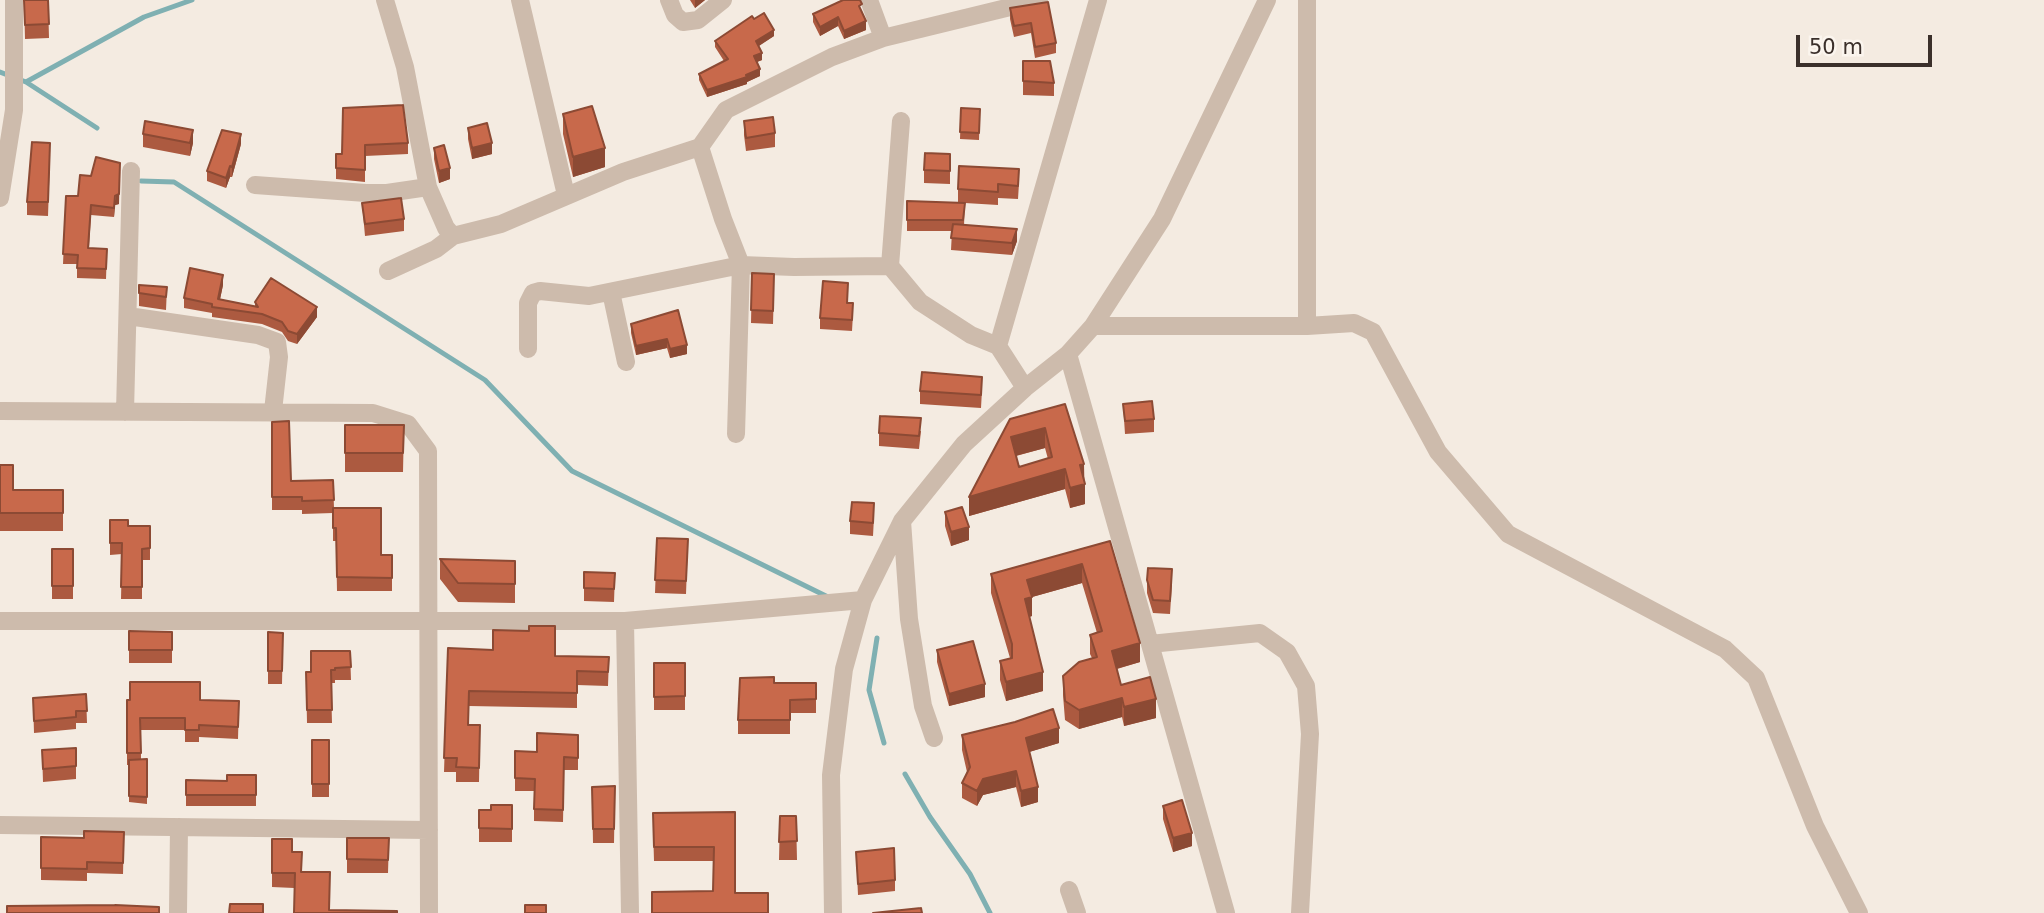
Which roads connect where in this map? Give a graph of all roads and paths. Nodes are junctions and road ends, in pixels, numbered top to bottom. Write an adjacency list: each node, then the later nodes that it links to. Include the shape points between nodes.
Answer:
1 (14, 0): 18 (street, via 14,110)
2 (385, 0): 16 (street, via 405,67)
3 (520, 0): 17 (street)
4 (669, 0): 5 (street, via 683,22 698,20)
5 (723, 0)
6 (869, 0): 11 (street)
7 (1036, 0): 11 (street)
8 (1098, 0): 27 (street)
9 (1267, 0): 25 (street, via 1162,219)
10 (1307, 0): 26 (street)
11 (883, 38): 13 (street, via 832,57 726,110)
12 (901, 121): 21 (street)
13 (700, 147): 17 (street); 20 (street)
14 (131, 171): 24 (street)
15 (255, 185): 16 (street, via 366,193)
16 (428, 187): 19 (street)
17 (566, 195): 19 (street, via 501,224)
18 (0, 198)
19 (453, 236): 22 (street)
20 (741, 265): 21 (street); 23 (street); 35 (street)
21 (890, 266): 27 (street, via 920,302 971,335)
22 (388, 271)
23 (611, 292): 28 (street, via 589,296 533,293 528,303); 30 (street)
24 (128, 316): 33 (street, via 258,335 277,342); 34 (street)
25 (1093, 326): 26 (street); 29 (street)
26 (1307, 326): 54 (street, via 1354,323 1373,332 1438,452 1508,534 1725,649 1756,678 1815,826)
27 (998, 346): 31 (street)
28 (528, 349)
29 (1068, 354): 31 (street); 41 (street)
30 (626, 362)
31 (1025, 388): 36 (street, via 964,444)
32 (0, 411): 34 (street)
33 (273, 411): 34 (street); 39 (street, via 373,413 408,424 428,451)
34 (125, 412)
35 (736, 434)
36 (902, 521): 37 (street); 42 (street, via 909,619)
37 (863, 600): 40 (street); 50 (street, via 844,669 831,775)
38 (0, 621): 39 (street)
39 (428, 621): 40 (street); 45 (street)
40 (625, 621): 49 (street)
41 (1150, 644): 52 (street); 53 (street, via 1260,633 1286,652 1306,686 1310,734)
42 (933, 738)
43 (0, 825): 44 (street)
44 (179, 827): 45 (street); 47 (street)
45 (429, 830): 48 (street)
46 (1069, 890): 51 (street)
47 (178, 913)
48 (429, 913)
49 (630, 913)
50 (833, 913)
51 (1077, 913)
52 (1226, 913)
53 (1300, 913)
54 (1859, 913)

